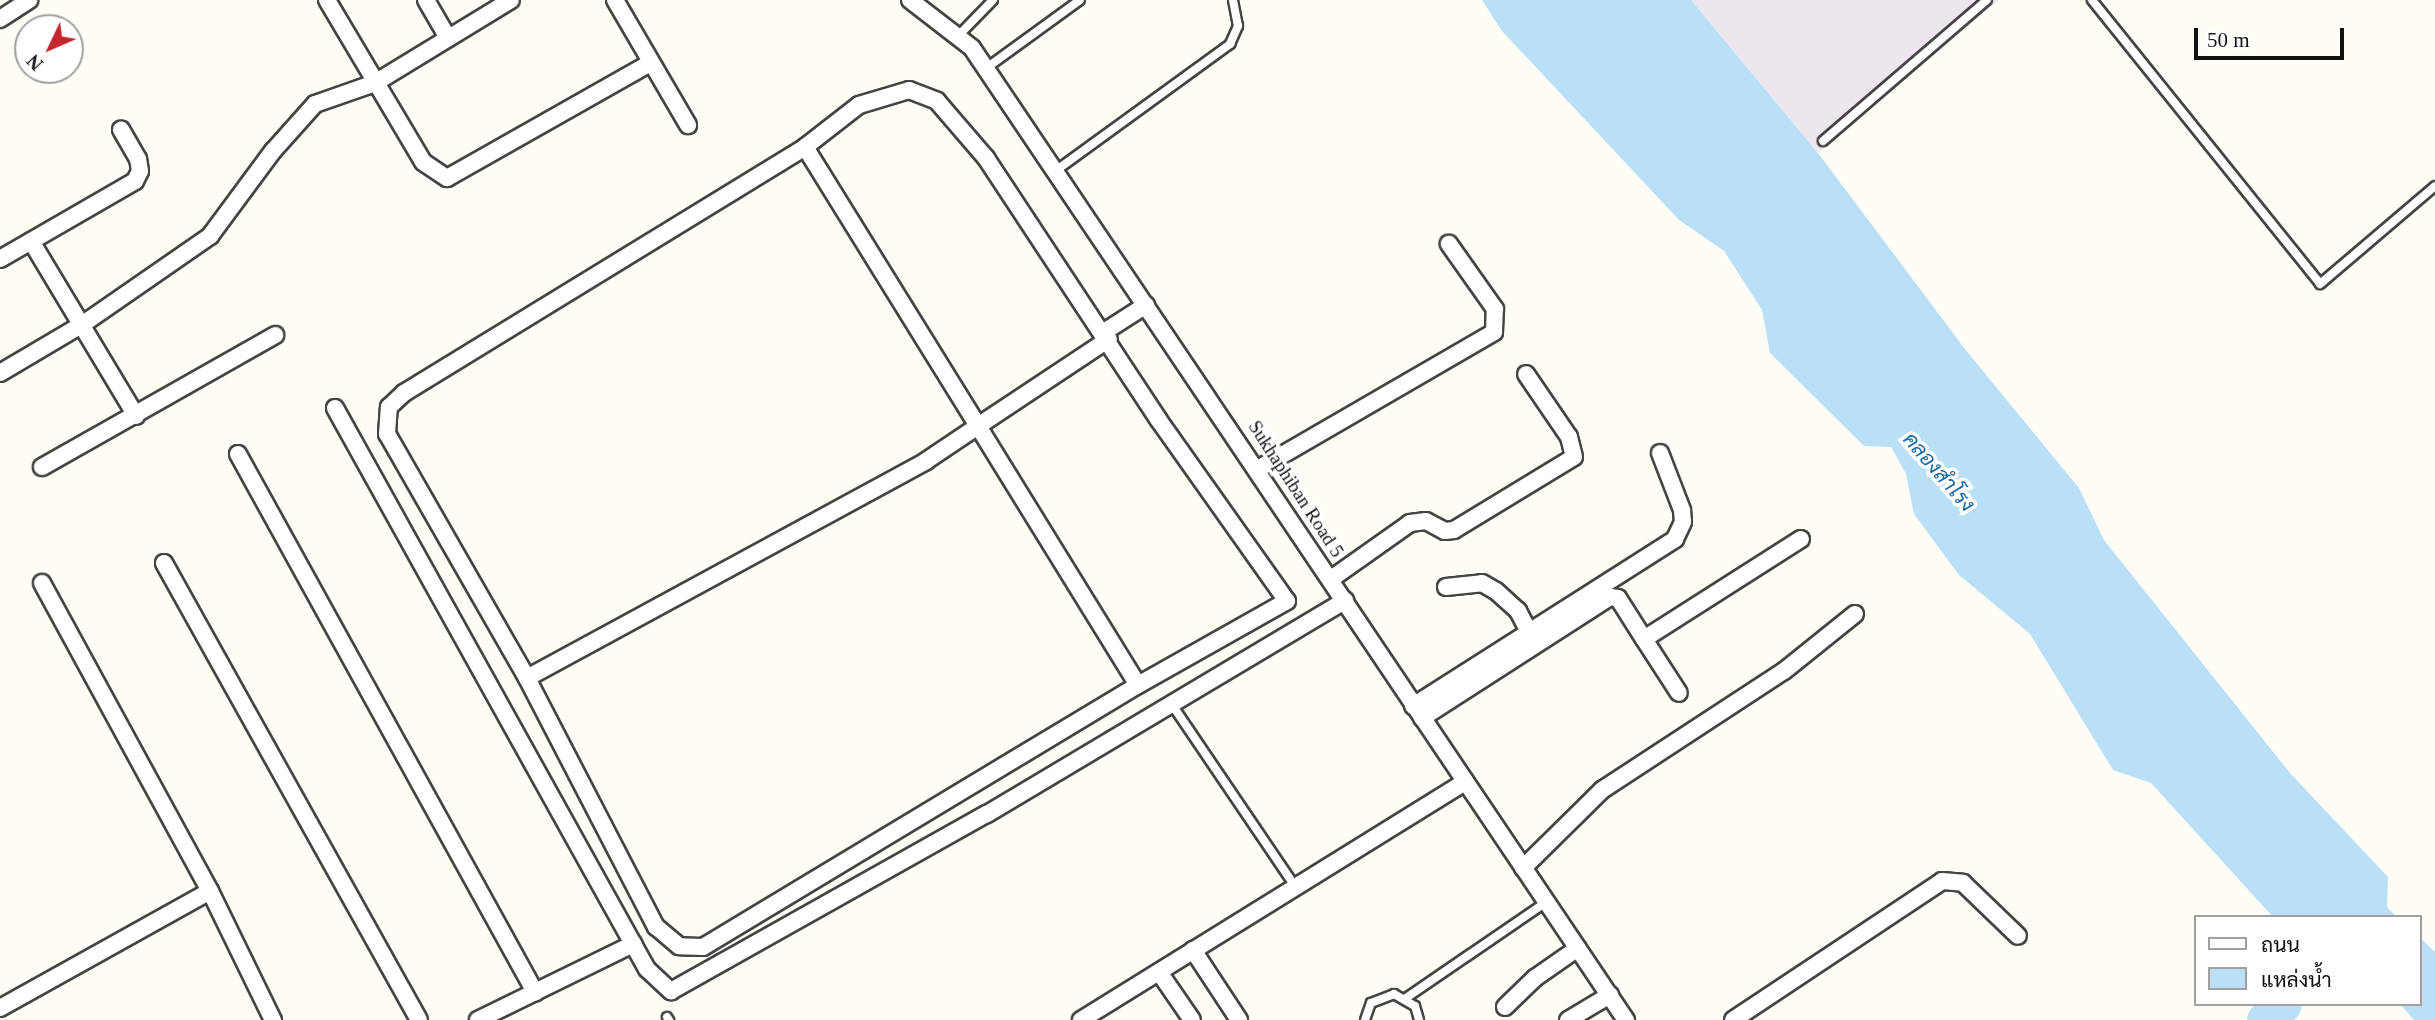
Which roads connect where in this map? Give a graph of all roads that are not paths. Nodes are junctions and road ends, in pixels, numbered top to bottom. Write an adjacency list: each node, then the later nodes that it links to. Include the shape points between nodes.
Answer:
1 (29, 0): 12 (street)
2 (327, 0): 17 (street)
3 (426, 0): 14 (street)
4 (511, 0): 14 (street)
5 (615, 0): 15 (street)
6 (910, 0): 13 (street, Sukhaphiban Road 5)
7 (993, 0): 13 (lane)
8 (1080, 0): 16 (lane)
9 (1233, 0): 22 (lane, via 1238,26 1230,44)
10 (1987, 0): 20 (lane)
11 (2092, 0): 23 (lane, via 2320,284)
12 (0, 19)
13 (958, 36): 16 (street, Sukhaphiban Road 5)
14 (448, 38): 17 (street)
15 (650, 63): 17 (street, via 447,178 422,162); 18 (street)
16 (985, 69): 22 (street, Sukhaphiban Road 5)
17 (375, 83): 28 (street, via 315,104 273,151 210,236)
18 (688, 125)
19 (121, 129): 24 (street, via 138,159 140,171 135,181)
20 (1823, 141)
21 (805, 147): 30 (street, via 859,105 909,90 937,101 986,158); 35 (street); 49 (street, via 404,393 389,407 387,434)
22 (1054, 172): 27 (street, Sukhaphiban Road 5)
23 (2435, 186)
24 (31, 241): 26 (street); 28 (street)
25 (1448, 244): 39 (street, via 1494,309 1494,332)
26 (0, 259)
27 (1146, 305): 30 (street); 39 (street, Sukhaphiban Road 5)
28 (83, 324): 31 (street); 34 (street)
29 (275, 335): 34 (street)
30 (1107, 335): 35 (street); 50 (street, via 1158,419 1287,601)
31 (0, 373)
32 (1526, 374): 42 (street, via 1569,437 1574,457 1454,530 1419,520 1410,523)
33 (335, 408): 60 (street)
34 (136, 416): 38 (street)
35 (978, 426): 49 (street, via 926,461); 50 (street)
36 (1660, 453): 47 (street, via 1678,493 1681,532 1654,555)
37 (238, 454): 64 (street)
38 (42, 467)
39 (1258, 469): 42 (street, Sukhaphiban Road 5)
40 (1801, 539): 48 (street)
41 (164, 564): 71 (street)
42 (1331, 579): 45 (street, Sukhaphiban Road 5)
43 (42, 583): 57 (street)
44 (1446, 587): 47 (street, via 1462,583 1489,587 1508,600)
45 (1345, 601): 53 (street, Sukhaphiban Road 5); 60 (street, via 987,814 678,989 664,987)
46 (1855, 614): 55 (street, via 1784,671 1602,790)
47 (1530, 634): 53 (street)
48 (1644, 639): 51 (street); 53 (street, via 1618,597 1610,597)
49 (527, 678): 50 (street, via 656,927 678,946 703,947)
50 (1138, 685)
51 (1679, 693)
52 (1175, 709): 56 (lane)
53 (1418, 712): 54 (street, Sukhaphiban Road 5)
54 (1465, 782): 55 (street, Sukhaphiban Road 5); 56 (street)
55 (1523, 868): 58 (street, Sukhaphiban Road 5)
56 (1295, 886): 62 (street)
57 (210, 891): 68 (street); 70 (street)
58 (1546, 902): 61 (street, Sukhaphiban Road 5); 66 (lane)
59 (2018, 936): 79 (street, via 1963,883 1942,881)
60 (633, 944): 64 (street)
61 (1578, 948): 65 (street, Sukhaphiban Road 5); 67 (street, via 1535,978)
62 (1193, 950): 63 (street); 74 (street)
63 (1159, 972): 69 (street); 73 (street)
64 (535, 992): 72 (street)
65 (1610, 995): 77 (street); 78 (street, Sukhaphiban Road 5)
66 (1406, 998): 75 (lane, via 1382,996 1371,1003); 76 (lane)
67 (1505, 1007)
68 (0, 1008)
69 (1088, 1018)
70 (273, 1020)
71 (419, 1020)
72 (478, 1020)
73 (1192, 1020)
74 (1239, 1020)
75 (1365, 1020)
76 (1419, 1020)
77 (1568, 1020)
78 (1626, 1020)
79 (1733, 1020)

